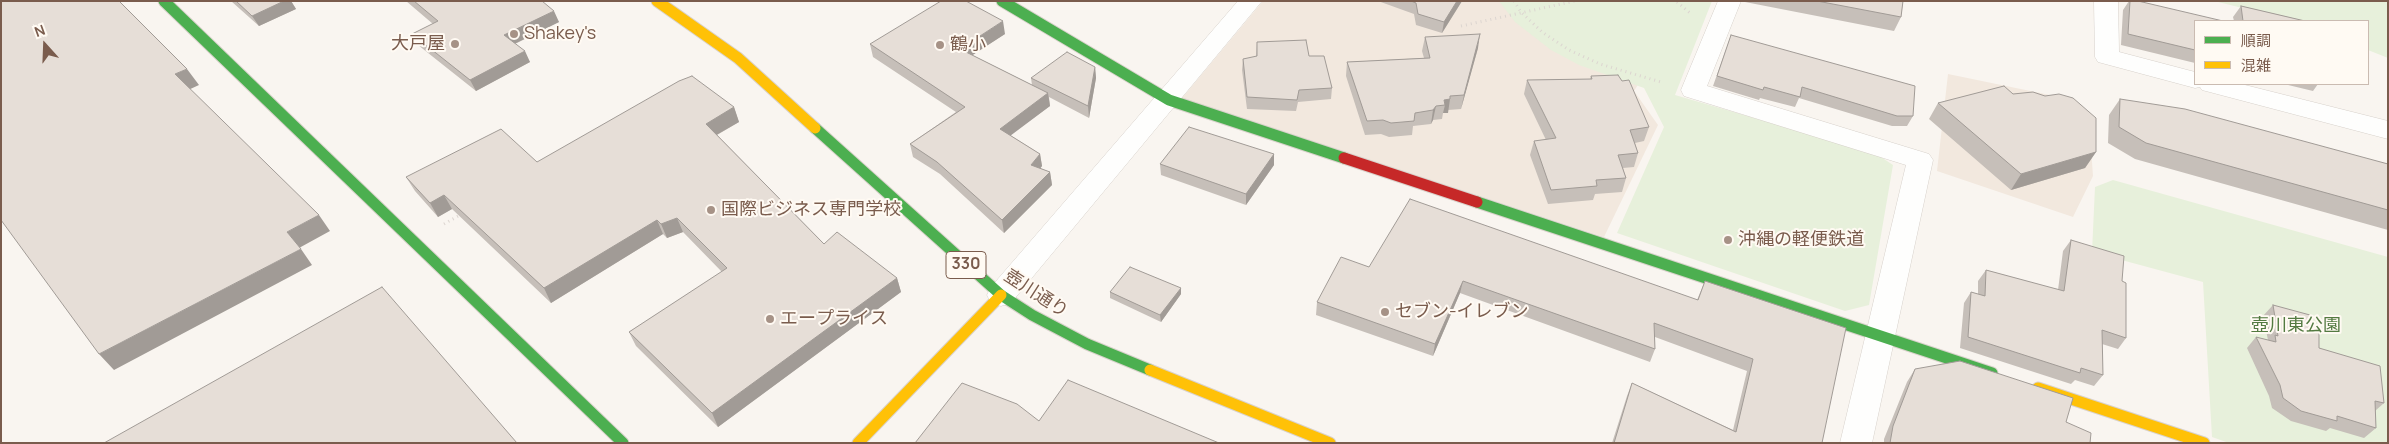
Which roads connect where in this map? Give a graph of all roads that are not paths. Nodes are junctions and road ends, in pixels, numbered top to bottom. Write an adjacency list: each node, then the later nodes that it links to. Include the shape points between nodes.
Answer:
1 (164, 1): 15 (main road)
2 (657, 1): 11 (main road, 壺川通り / 330, via 758,75)
3 (1002, 1): 9 (main road)
4 (1251, 1): 9 (street)
5 (1730, 1): 12 (street, via 1693,90 1920,160)
6 (2106, 1): 7 (street, via 2107,56)
7 (2194, 80)
8 (2215, 85): 10 (street)
9 (1169, 100): 11 (street); 12 (main road)
10 (2388, 130)
11 (1001, 295): 16 (main road); 17 (main road, 壺川通り / 330, via 1087,344)
12 (1880, 336): 13 (main road); 18 (street)
13 (2000, 376)
14 (2027, 384): 19 (main road)
15 (623, 443)
16 (858, 443)
17 (1330, 443)
18 (1856, 443)
19 (2204, 443)

